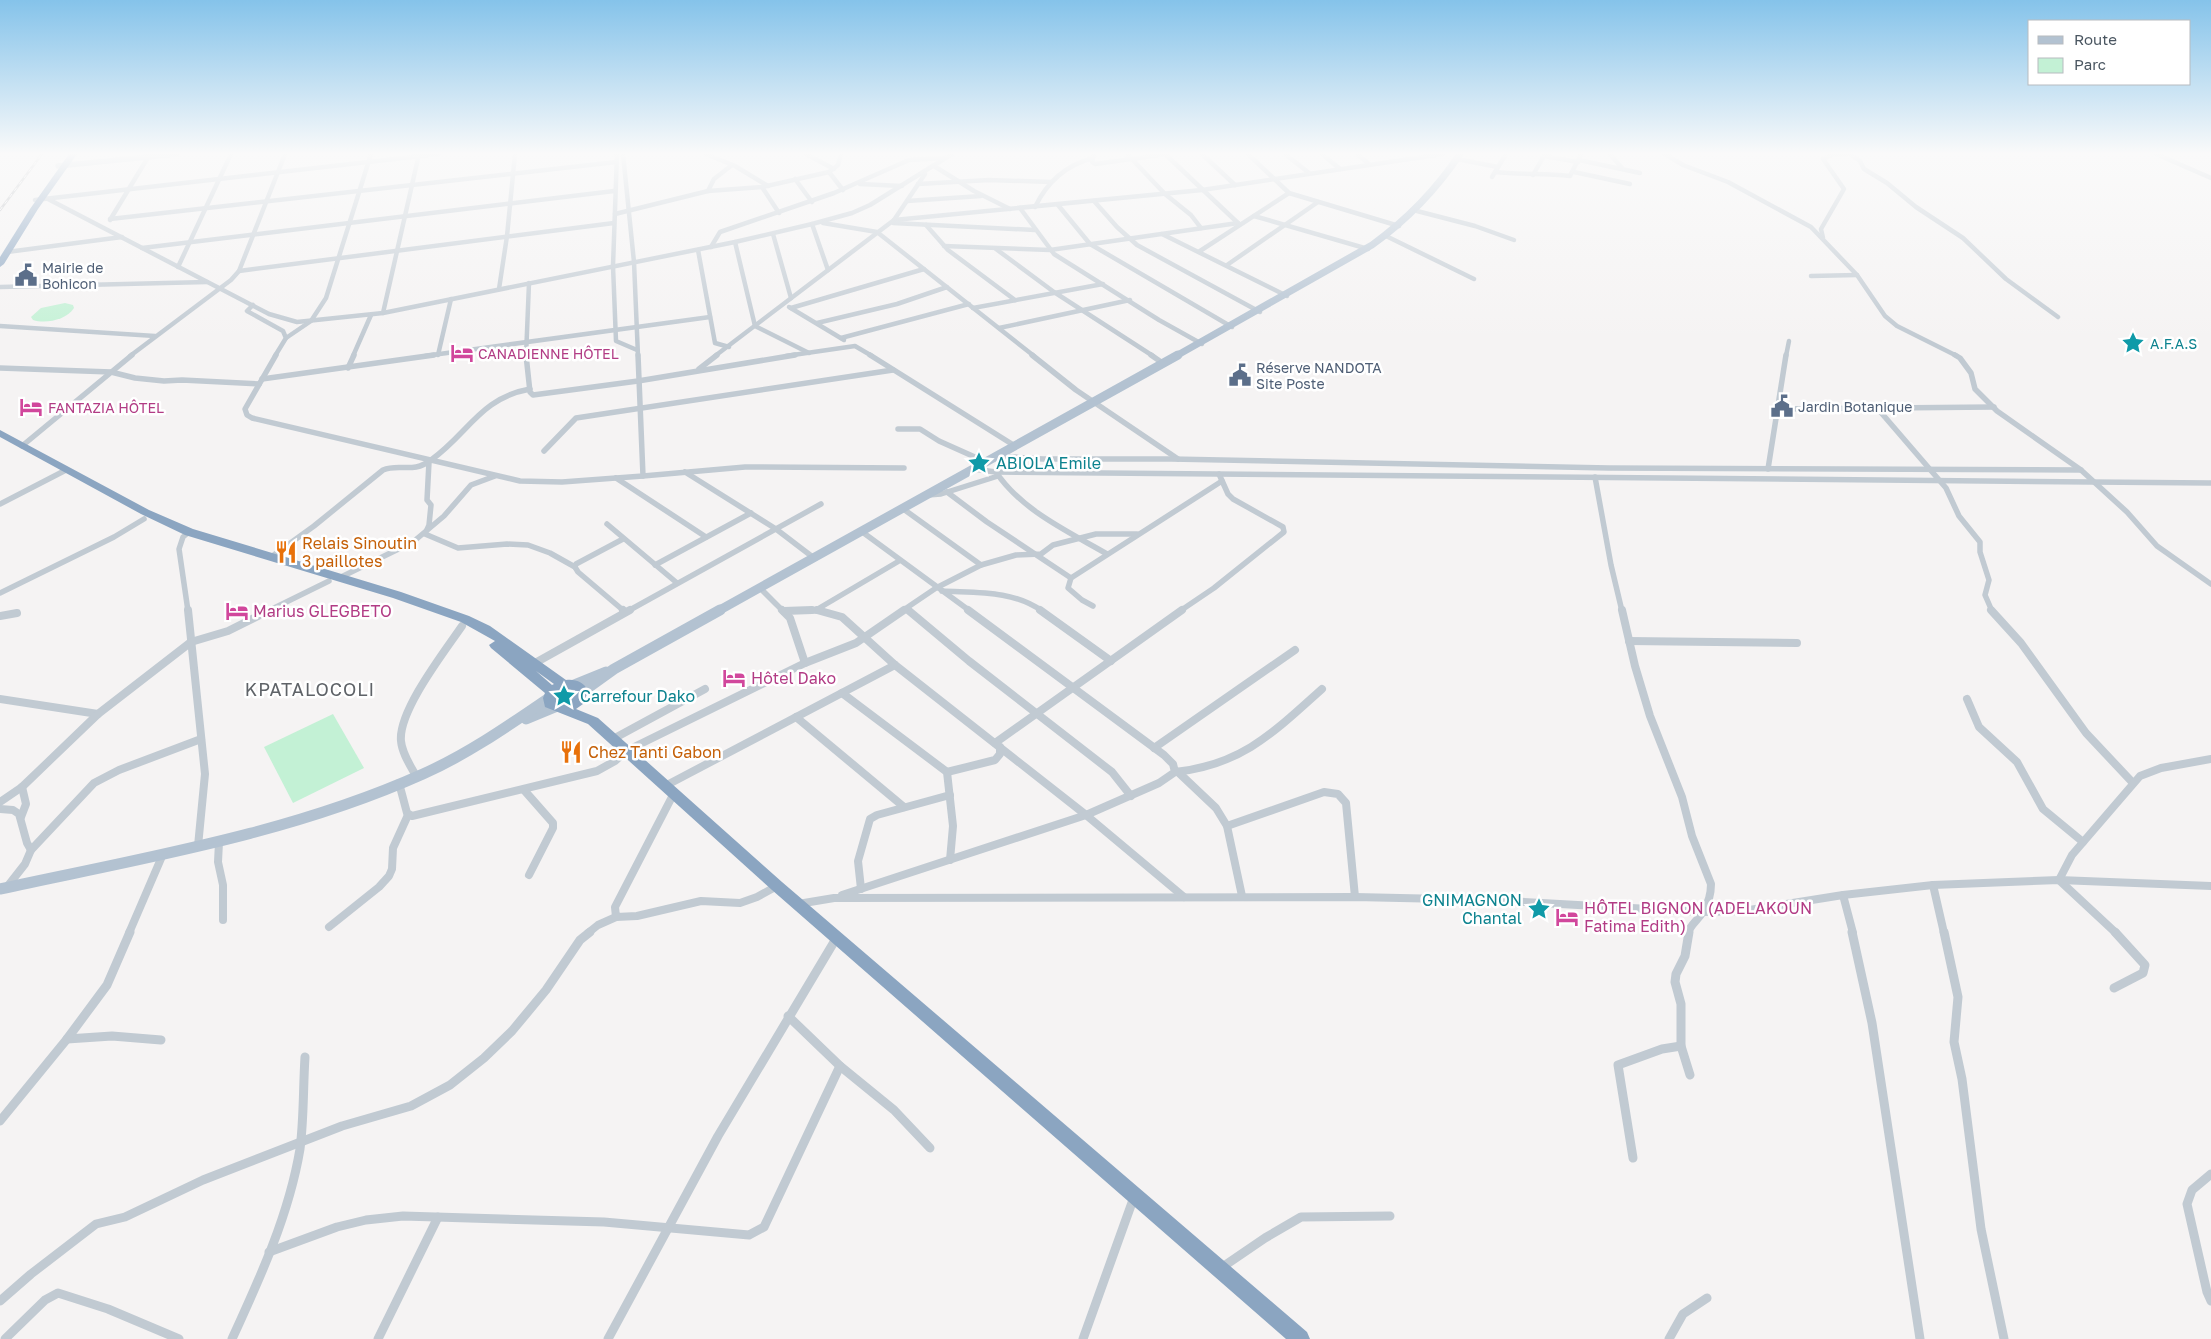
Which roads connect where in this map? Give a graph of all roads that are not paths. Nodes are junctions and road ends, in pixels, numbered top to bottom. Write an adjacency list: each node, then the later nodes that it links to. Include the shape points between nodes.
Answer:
1 (28, 216): 65 (highway)
2 (79, 216): 40 (street)
3 (134, 216): 30 (street)
4 (202, 216): 54 (street)
5 (259, 216): 46 (street)
6 (351, 216): 34 (street)
7 (408, 216): 29 (street)
8 (509, 216): 47 (street)
9 (615, 216): 32 (street)
10 (629, 216): 67 (street)
11 (768, 216): 57 (street, via 720,232)
12 (837, 216): 33 (street)
13 (895, 216): 31 (street)
14 (937, 216): 31 (street)
15 (1026, 216): 42 (street)
16 (1068, 216): 55 (street)
17 (1108, 216): 50 (street)
18 (1192, 216): 41 (street)
19 (1231, 216): 36 (street)
20 (1253, 216): 36 (street)
21 (1256, 216): 37 (street)
22 (1298, 216): 37 (street)
23 (1367, 216): 39 (street)
24 (1410, 216): 39 (main road)
25 (1438, 216): 52 (street)
26 (1796, 216): 51 (street)
27 (1828, 216): 51 (street, via 1821,229)
28 (1930, 216): 99 (street, via 1963,238 2006,279)
29 (404, 217): 34 (street); 64 (street)
30 (110, 219): 40 (street)
31 (892, 221): 38 (street); 43 (street)
32 (614, 223): 47 (street); 68 (street)
33 (819, 223): 35 (street); 43 (street)
34 (349, 224): 46 (street); 66 (street)
35 (812, 224): 44 (street); 72 (street)
36 (1239, 224): 41 (street); 63 (street)
37 (1287, 224): 60 (street); 69 (street)
38 (926, 225): 42 (street); 56 (street)
39 (1399, 226): 48 (main road)
40 (106, 228): 49 (street)
41 (1201, 228): 45 (street)
42 (1035, 230): 62 (street)
43 (877, 232): 71 (street); 72 (street)
44 (773, 234): 53 (street); 86 (street)
45 (1162, 234): 50 (street); 63 (street)
46 (251, 236): 54 (street); 73 (street)
47 (507, 236): 64 (street); 83 (street)
48 (1386, 236): 60 (main road); 76 (street)
49 (122, 237): 58 (street); 65 (street)
50 (1129, 239): 55 (street); 95 (street)
51 (1823, 239): 74 (street)
52 (1514, 240)
53 (735, 242): 57 (street); 103 (street)
54 (189, 243): 58 (street); 70 (street)
55 (1090, 244): 62 (street); 105 (street)
56 (944, 246): 59 (street); 88 (street)
57 (711, 247): 61 (street)
58 (142, 248): 70 (street)
59 (996, 249): 62 (street); 84 (street)
60 (1368, 249): 85 (main road)
61 (698, 250): 67 (street); 98 (street)
62 (1050, 250): 79 (street)
63 (1200, 251): 69 (street)
64 (396, 252): 66 (street); 96 (street)
65 (2, 257)
66 (340, 258): 73 (street); 100 (street, via 326,298)
67 (634, 262): 68 (street); 104 (street)
68 (613, 266): 78 (street); 107 (street)
69 (1227, 266): 85 (street)
70 (178, 267): 77 (street)
71 (924, 269): 82 (street); 93 (street)
72 (828, 270): 86 (street)
73 (239, 271): 81 (street)
74 (1857, 274): 75 (street); 129 (street, via 1892,322 1960,358 1971,373 1975,389)
75 (1811, 276)
76 (1474, 279)
77 (210, 282): 80 (street); 81 (street)
78 (529, 282): 83 (street); 112 (street)
79 (1103, 284): 84 (street); 89 (street)
80 (0, 287)
81 (221, 287): 91 (street); 108 (street)
82 (947, 287): 92 (street); 101 (street, via 897,304)
83 (499, 289): 87 (street)
84 (1054, 292): 88 (street); 94 (street)
85 (1287, 296): 95 (main road)
86 (791, 298): 90 (street)
87 (451, 300): 96 (street); 118 (street)
88 (1015, 300): 92 (street)
89 (1130, 300): 94 (street); 113 (street)
90 (784, 304): 93 (street); 103 (street)
91 (253, 305): 100 (street, via 287,322); 109 (street, via 246,311 283,331)
92 (971, 306): 106 (street); 110 (street)
93 (791, 308): 101 (street)
94 (1084, 312): 106 (street); 119 (street)
95 (1260, 312): 105 (main road)
96 (383, 313): 97 (street)
97 (371, 315): 100 (street); 121 (street)
98 (710, 317): 104 (street); 115 (street, via 715,343)
99 (2058, 317)
100 (310, 321): 109 (street)
101 (817, 323): 110 (street)
102 (0, 326): 108 (street)
103 (755, 326): 115 (street); 117 (street)
104 (636, 327): 107 (street); 116 (street)
105 (1232, 327): 113 (main road)
106 (999, 328): 128 (street)
107 (615, 330): 112 (street); 116 (street, via 616,341)
108 (155, 336): 124 (street)
109 (286, 338): 125 (street)
110 (841, 338): 114 (street)
111 (1789, 342): 131 (street)
112 (528, 343): 118 (street); 127 (street, via 526,366)
113 (1202, 344): 119 (main road)
114 (855, 346): 117 (street); 123 (street)
115 (729, 347): 122 (street)
116 (637, 350): 126 (street)
117 (808, 353): 122 (street)
118 (438, 355): 121 (street)
119 (1164, 364): 128 (main road)
120 (0, 368): 124 (street)
121 (348, 368): 125 (street)
122 (698, 370): 126 (street)
123 (894, 370): 130 (street); 137 (street)
124 (111, 372): 125 (street, via 164,381); 136 (street)
125 (260, 382): 141 (street, via 245,409 252,418)
126 (638, 382): 127 (street, via 543,395 533,395); 130 (street)
127 (530, 389): 141 (street, via 513,392 493,402)
128 (1095, 403): 137 (main road); 140 (street)
129 (1994, 407): 132 (street); 147 (street)
130 (640, 409): 138 (street, via 576,418); 153 (street)
131 (1777, 409): 132 (street); 145 (street)
132 (1878, 409): 146 (street)
133 (898, 429): 142 (street, via 920,429)
134 (0, 433): 136 (highway)
135 (0, 441): 148 (highway)
136 (22, 446): 148 (highway)
137 (1015, 446): 139 (main road)
138 (544, 451)
139 (998, 456): 140 (street); 142 (main road)
140 (1178, 459): 145 (street)
141 (430, 461): 152 (street); 171 (street, via 427,500 431,506); 178 (street, via 408,469 394,467 383,470)
142 (986, 462): 144 (main road)
143 (904, 468): 149 (street, via 745,467)
144 (973, 469): 150 (street); 161 (main road)
145 (1768, 469): 146 (street)
146 (1930, 470): 147 (street); 156 (street)
147 (2081, 470): 158 (street)
148 (62, 472): 162 (street); 166 (highway); 170 (highway)
149 (685, 472): 153 (street); 165 (street)
150 (997, 474): 151 (street); 160 (street); 174 (street, via 1028,504)
151 (1219, 474): 154 (street); 157 (street)
152 (498, 475): 155 (street, via 538,482); 171 (street, via 471,485)
153 (644, 476): 155 (street)
154 (1595, 477): 156 (street); 200 (street)
155 (616, 478): 173 (street)
156 (1940, 480): 158 (street); 230 (street, via 1959,516 1980,542 1989,580 1985,588 1986,597 1999,622 2020,642 2095,746)
157 (1222, 481): 172 (street); 204 (street, via 1233,499 1283,527 1284,532 1228,578)
158 (2094, 482): 159 (street); 187 (street, via 2157,546)
159 (2211, 483)
160 (947, 492): 161 (street); 176 (street)
161 (928, 495): 164 (main road)
162 (0, 504)
163 (821, 504): 168 (street)
164 (902, 508): 169 (main road); 182 (street)
165 (750, 513): 168 (street); 173 (street)
166 (144, 519): 170 (highway); 190 (street)
167 (607, 524): 175 (street)
168 (776, 529): 179 (street); 186 (street)
169 (861, 531): 179 (main road); 180 (street)
170 (186, 534): 178 (highway); 185 (highway); 201 (street, via 179,549)
171 (425, 534): 183 (street, via 458,548 528,545 550,552); 185 (street, via 399,550)
172 (1137, 534): 174 (street, via 1102,533); 177 (street)
173 (706, 537): 181 (street)
174 (1080, 538): 176 (street); 177 (street)
175 (623, 539): 181 (street); 183 (street)
176 (1034, 554): 182 (street, via 1016,555); 184 (street)
177 (1107, 554): 184 (street)
178 (271, 557): 185 (highway)
179 (814, 558): 188 (main road)
180 (899, 561): 189 (street); 193 (street)
181 (655, 565): 186 (street)
182 (981, 565): 189 (street)
183 (575, 567): 195 (street)
184 (1071, 578): 191 (street, via 1068,588)
185 (334, 579): 198 (highway); 201 (street, via 228,631); 205 (highway, via 438,608 465,619 486,629)
186 (677, 583): 195 (street)
187 (2211, 584)
188 (760, 588): 194 (street); 209 (main road)
189 (938, 589): 192 (street); 204 (street, via 1006,595 1027,601); 208 (street)
190 (0, 593)
191 (1093, 606)
192 (907, 609): 199 (street); 216 (street)
193 (816, 610): 194 (street); 199 (street, via 842,617)
194 (784, 611): 206 (street, via 792,623)
195 (625, 612): 205 (street)
196 (16, 613): 197 (street)
197 (0, 616)
198 (462, 626): 215 (highway, via 506,652); 228 (street, via 424,685 402,730 401,745)
199 (864, 637): 206 (street); 207 (street)
200 (1629, 641): 202 (street); 262 (street, via 1650,716 1711,884)
201 (191, 642): 217 (street); 220 (street)
202 (1797, 643)
203 (1295, 650): 223 (street)
204 (1111, 661): 208 (street)
205 (535, 663): 209 (highway)
206 (805, 663): 224 (street)
207 (895, 665): 212 (street); 222 (street)
208 (1072, 688): 216 (street); 223 (street)
209 (576, 689): 215 (highway); 215 (highway, via 575,704); 219 (highway)
210 (705, 689): 221 (street)
211 (1322, 689): 227 (street, via 1242,754 1206,769)
212 (842, 693): 218 (street); 226 (street)
213 (0, 699): 217 (street)
214 (1968, 699): 244 (street, via 1979,728 2017,762 2043,809)
215 (554, 701): 219 (highway); 228 (main road, via 473,748)
216 (1035, 713): 222 (street); 235 (street, via 1112,772)
217 (98, 714): 231 (street)
218 (796, 717): 232 (street); 237 (street)
219 (593, 721): 221 (highway)
220 (201, 739): 245 (street, via 205,774); 246 (street, via 119,770 94,783)
221 (613, 739): 224 (highway)
222 (998, 745): 226 (street, via 1000,754 995,760); 240 (street)
223 (1154, 748): 227 (street, via 1173,763)
224 (626, 751): 232 (highway); 233 (street, via 597,771)
225 (2211, 759): 230 (street, via 2161,768 2140,776)
226 (947, 772): 234 (street)
227 (1177, 772): 235 (street); 242 (street, via 1216,808)
228 (416, 776): 229 (main road)
229 (399, 783): 239 (street); 243 (main road, via 317,814)
230 (2133, 783): 244 (street)
231 (22, 787): 236 (street); 241 (street, via 26,804)
232 (670, 789): 251 (highway); 263 (street, via 615,907)
233 (524, 790): 239 (street); 249 (street, via 554,823)
234 (950, 795): 237 (street); 248 (street, via 954,838)
235 (1131, 796): 240 (street)
236 (0, 802)
237 (904, 807): 255 (street, via 870,819 858,861)
238 (0, 809): 241 (street, via 13,810)
239 (408, 815): 265 (street, via 393,848 389,876)
240 (1086, 815): 248 (street); 258 (street)
241 (20, 817): 246 (street)
242 (1227, 826): 257 (street); 259 (street, via 1324,792 1338,794 1346,803)
243 (219, 842): 245 (main road); 264 (street)
244 (2083, 842): 250 (street)
245 (198, 846): 247 (main road)
246 (31, 850): 254 (street, via 25,864)
247 (163, 854): 254 (main road); 269 (street, via 107,985)
248 (950, 860): 255 (street)
249 (529, 875)
250 (2059, 880): 252 (street); 253 (street); 267 (street, via 2145,965 2143,973)
251 (777, 886): 261 (highway); 263 (street, via 740,903 701,901)
252 (1933, 886): 256 (street); 298 (street, via 1956,982 1954,1042 1962,1079 1981,1229)
253 (2211, 886)
254 (4, 888)
255 (861, 889): 260 (street)
256 (1842, 895): 262 (street, via 1743,911); 297 (street, via 1872,1023)
257 (1242, 896): 258 (street); 259 (street)
258 (1184, 897): 260 (street)
259 (1355, 897): 262 (street, via 1490,900)
260 (834, 898): 261 (street)
261 (798, 904): 266 (highway)
262 (1703, 912): 271 (street, via 1690,929 1685,956 1674,982 1682,1022)
263 (616, 918): 276 (street, via 598,925 580,940 546,990 512,1031 450,1085 411,1106 342,1126)
264 (223, 920)
265 (329, 927)
266 (837, 937): 268 (street); 280 (highway)
267 (2114, 988)
268 (788, 1016): 273 (street); 283 (street)
269 (67, 1039): 270 (street, via 112,1036); 275 (street)
270 (161, 1040)
271 (1681, 1046): 274 (street); 278 (street, via 1662,1049 1618,1065)
272 (304, 1058): 276 (street)
273 (840, 1066): 277 (street, via 894,1110); 283 (street, via 764,1227 749,1235)
274 (1690, 1076)
275 (0, 1121)
276 (300, 1144): 284 (street, via 287,1200); 287 (street, via 203,1180 125,1217 96,1224)
277 (930, 1148)
278 (1633, 1158)
279 (2211, 1174): 288 (street, via 2192,1189 2187,1204)
280 (1134, 1197): 285 (highway); 294 (street)
281 (1390, 1216): 285 (street, via 1301,1217)
282 (438, 1217): 283 (street, via 604,1222); 284 (street, via 366,1220); 292 (street)
283 (665, 1228): 293 (street)
284 (269, 1252): 291 (street)
285 (1219, 1269): 295 (highway)
286 (1707, 1298): 296 (street, via 1682,1313)
287 (0, 1301)
288 (2211, 1301)
289 (5, 1339): 290 (street, via 45,1300 58,1293 108,1309)
290 (179, 1339)
291 (232, 1339)
292 (378, 1339)
293 (608, 1339)
294 (1083, 1339)
295 (1300, 1339)
296 (1669, 1339)
297 (1920, 1339)
298 (2004, 1339)

